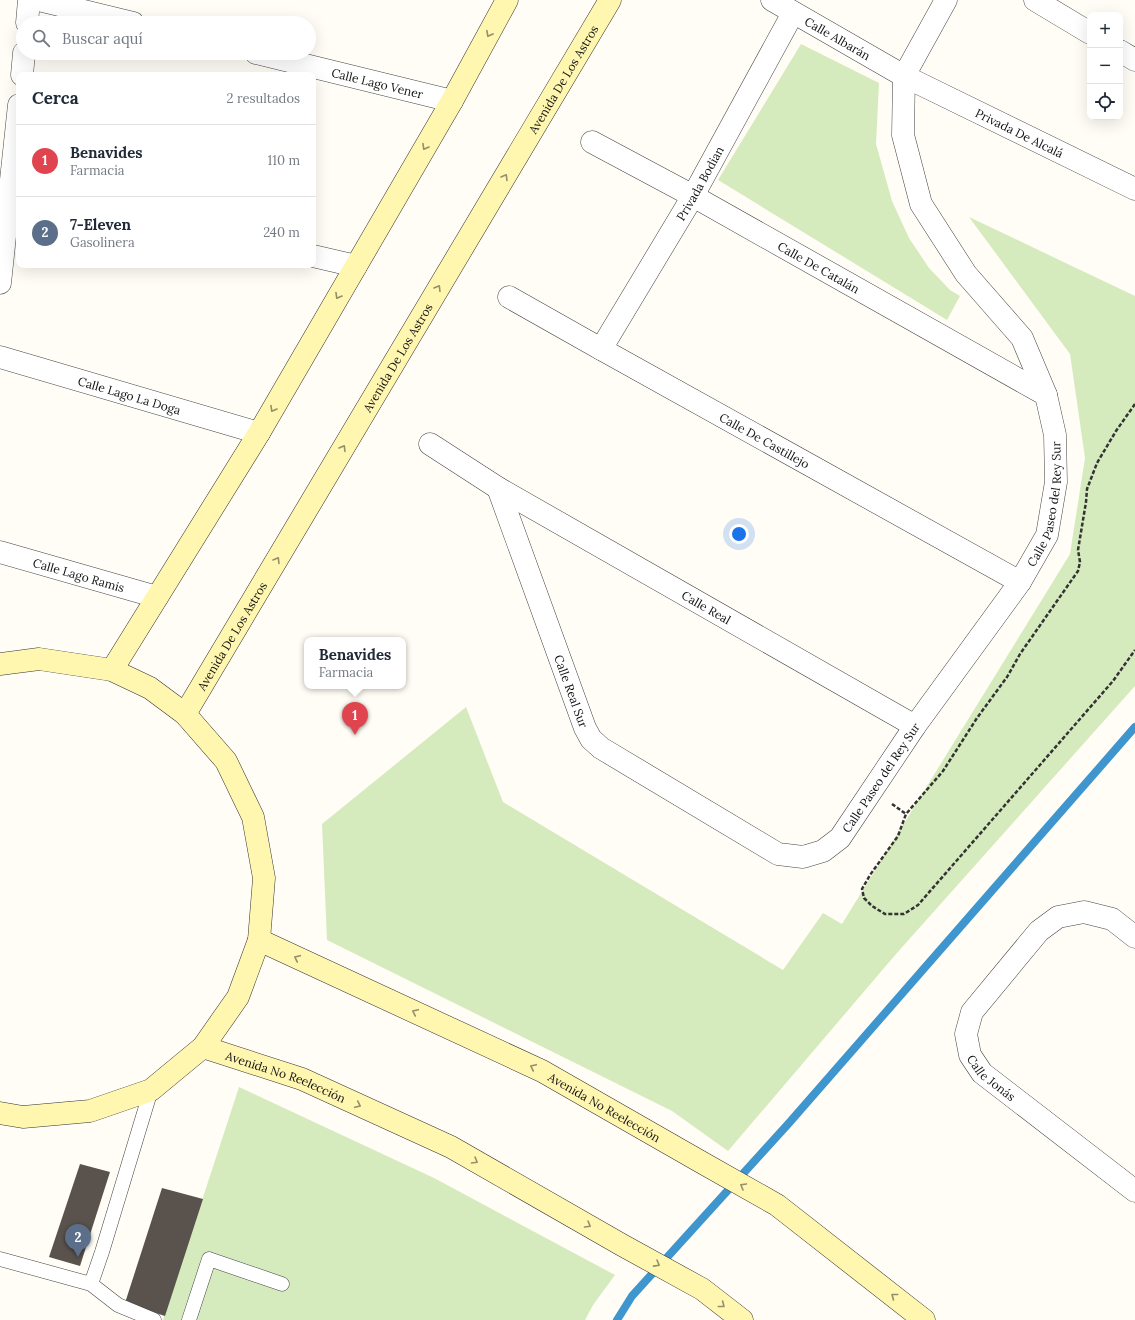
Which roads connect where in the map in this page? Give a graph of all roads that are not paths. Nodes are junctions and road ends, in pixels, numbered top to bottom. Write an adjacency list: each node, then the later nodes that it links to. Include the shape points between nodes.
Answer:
1 (29, 0): 9 (street)
2 (39, 0): 10 (street)
3 (507, 0): 18 (main road, one-way to 18)
4 (610, 0): 39 (main road, Avenida De Los Astros, one-way to 4)
5 (772, 0): 8 (street, Calle Albarán)
6 (946, 0): 17 (street, Calle Paseo del Rey Sur)
7 (1035, 0): 11 (street)
8 (793, 13): 17 (street, Calle Albarán); 23 (street, Privada Bodian)
9 (28, 16)
10 (104, 16)
11 (1087, 31)
12 (1123, 53): 15 (street)
13 (23, 60): 16 (street)
14 (285, 60): 18 (street, Calle Lago Vener)
15 (1135, 60)
16 (22, 72)
17 (904, 76): 22 (street, Privada De Alcalá); 30 (street, Calle Paseo del Rey Sur, via 903,134 921,204 966,274 1022,338)
18 (452, 101): 25 (main road, one-way to 25)
19 (16, 131): 21 (street)
20 (592, 142): 23 (street, Calle De Catalán)
21 (10, 182): 26 (street)
22 (1135, 189)
23 (693, 196): 28 (street, Privada Bodian); 30 (street, Calle De Catalán)
24 (316, 257): 25 (street)
25 (356, 266): 31 (main road, one-way to 31)
26 (0, 283)
27 (509, 297): 28 (street, Calle De Castillejo)
28 (601, 349): 35 (street, Calle De Castillejo)
29 (0, 357): 31 (street, Calle Lago La Doga)
30 (1046, 395): 35 (street, Calle Paseo del Rey Sur, via 1055,435 1056,482 1047,535)
31 (259, 433): 36 (main road)
32 (430, 444): 33 (street)
33 (498, 488): 40 (street, Calle Real); 41 (street, Calle Real Sur, via 591,739 601,748 778,854)
34 (0, 552): 36 (street, Calle Lago Ramis)
35 (1020, 582): 40 (street, Calle Paseo del Rey Sur)
36 (157, 597): 38 (main road)
37 (0, 664): 38 (main road, via 39,659)
38 (112, 670): 39 (main road, via 150,688)
39 (185, 714): 43 (main road, via 226,761 253,817 264,878)
40 (915, 726): 41 (street, Calle Paseo del Rey Sur, via 840,838 823,851)
41 (802, 856)
42 (1135, 936): 47 (street, Calle Jonás, via 1112,919 1084,912 1058,917 1039,931 972,1012 966,1034 970,1054 982,1073)
43 (258, 940): 44 (main road, via 238,997); 54 (main road, Avenida No Reelección, one-way to 43, via 777,1205 542,1071)
44 (203, 1047): 45 (main road); 53 (main road, Avenida No Reelección, one-way to 53, via 302,1079 451,1147 702,1289)
45 (151, 1090): 46 (main road, via 90,1111 22,1117); 49 (lane)
46 (0, 1113)
47 (1135, 1191)
48 (0, 1258): 49 (lane)
49 (91, 1284): 51 (lane, via 118,1305)
50 (282, 1284): 52 (lane, via 209,1259)
51 (154, 1320)
52 (189, 1320)
53 (742, 1320)
54 (924, 1320)

